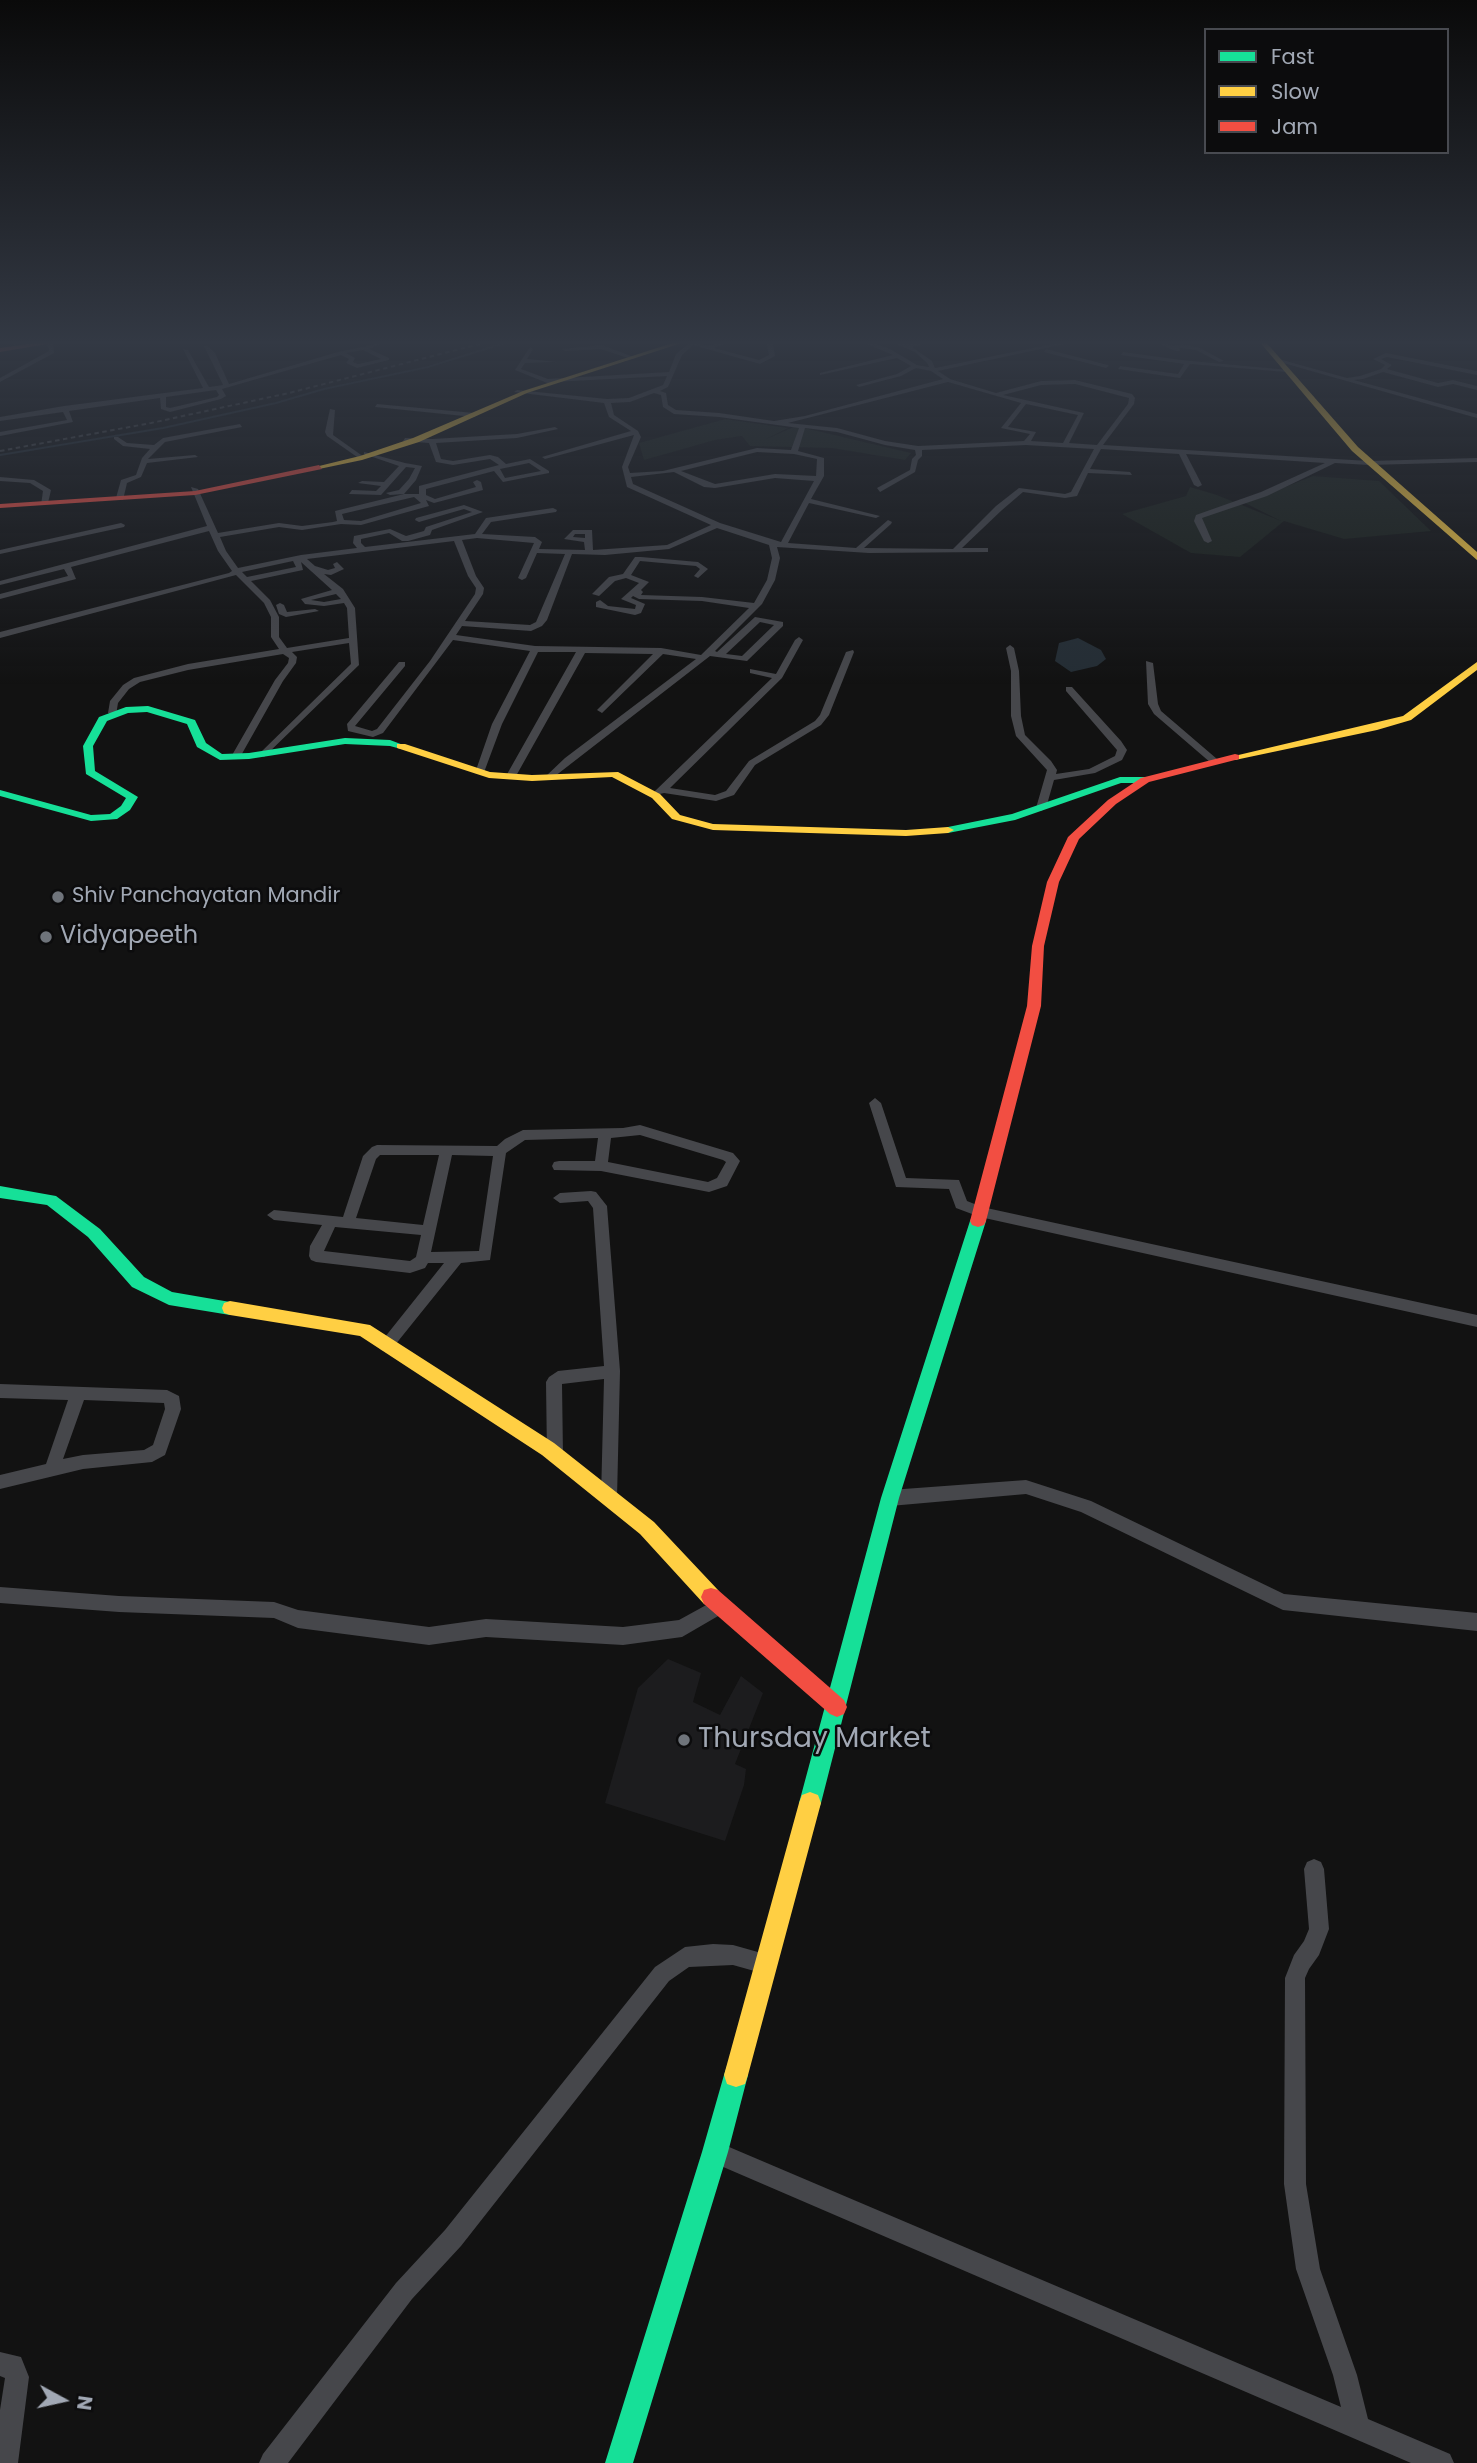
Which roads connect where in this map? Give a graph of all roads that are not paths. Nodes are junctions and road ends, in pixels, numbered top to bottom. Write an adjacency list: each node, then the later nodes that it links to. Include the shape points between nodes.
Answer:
1 (149, 455): 17 (street)
2 (364, 455): 22 (street); 38 (main road)
3 (436, 455): 20 (street, via 436,460)
4 (518, 455): 18 (street)
5 (552, 455): 15 (street)
6 (630, 455): 27 (street)
7 (736, 455): 24 (street)
8 (807, 455): 32 (street, via 821,458)
9 (919, 455): 37 (street, via 914,471)
10 (1095, 455): 25 (street)
11 (1183, 455): 35 (street)
12 (1242, 455): 19 (street)
13 (1362, 455): 21 (main road)
14 (195, 457): 17 (street)
15 (545, 457)
16 (1477, 460): 21 (street)
17 (144, 461): 41 (street, via 139,476 124,482)
18 (530, 461): 23 (street); 23 (street, via 547,472 503,480)
19 (1335, 461): 21 (street); 63 (street, via 1199,517)
20 (449, 463): 23 (street, via 500,457); 33 (street); 36 (street, via 425,465 414,482)
21 (1369, 463): 76 (main road)
22 (404, 465): 28 (street); 29 (street, via 419,466)
23 (497, 469): 31 (street); 34 (street, via 494,478)
24 (674, 470): 27 (street); 32 (street, via 715,486 775,476)
25 (1086, 471): 26 (street); 72 (street, via 1070,496 1022,490)
26 (1130, 474)
27 (627, 475): 39 (street, via 630,485); 39 (street, via 648,476 656,485)
28 (392, 477): 29 (street); 42 (street, via 373,482)
29 (412, 478): 42 (street, via 401,492)
30 (0, 479): 44 (street, via 32,481 47,490)
31 (461, 479): 33 (street); 34 (street)
32 (818, 479): 43 (street)
33 (449, 482): 36 (street)
34 (477, 482): 36 (street, via 480,488 434,501 422,491)
35 (1198, 485)
36 (432, 486)
37 (880, 490)
38 (195, 491): 41 (main road); 56 (street)
39 (642, 491): 55 (street)
40 (352, 492): 42 (street)
41 (120, 497): 44 (main road)
42 (382, 497): 45 (street); 47 (street); 49 (street, via 416,495 426,504)
43 (808, 500): 50 (street); 66 (street)
44 (44, 502): 46 (main road)
45 (372, 504): 47 (street); 49 (street)
46 (4, 507)
47 (349, 508): 52 (street, via 337,514)
48 (554, 510): 59 (street, via 489,520)
49 (388, 516): 52 (street, via 361,523)
50 (876, 516)
51 (419, 520): 57 (street, via 464,506 479,512)
52 (341, 522): 58 (street, via 309,528 279,525)
53 (888, 522): 68 (street)
54 (121, 525): 73 (street)
55 (717, 525): 65 (street); 75 (street, via 661,549)
56 (210, 528): 58 (street); 80 (street)
57 (427, 533): 62 (street); 64 (street)
58 (215, 536): 83 (street)
59 (477, 536): 60 (street); 70 (street, via 537,541)
60 (457, 538): 62 (street); 96 (street, via 480,588)
61 (588, 540): 74 (street)
62 (433, 541): 64 (street)
63 (1208, 541)
64 (406, 542): 67 (street); 67 (street, via 390,531 357,538)
65 (772, 544): 66 (street); 93 (street, via 776,558 771,580)
66 (783, 545): 68 (street)
67 (362, 549): 77 (street)
68 (858, 550): 72 (street)
69 (985, 550): 72 (street)
70 (534, 551): 71 (street); 86 (street)
71 (571, 551): 74 (street); 96 (street, via 539,624 531,628)
72 (955, 551)
73 (0, 552)
74 (589, 552): 75 (street)
75 (605, 553): 78 (street)
76 (1477, 556)
77 (302, 557): 81 (street); 82 (street); 83 (street); 87 (street, via 300,568)
78 (638, 559): 84 (street); 85 (street, via 698,564 704,569)
79 (337, 564): 82 (street, via 340,569 328,573)
80 (67, 566): 88 (street); 91 (street, via 73,578)
81 (320, 567)
82 (310, 568): 90 (street)
83 (236, 571): 87 (street); 97 (street)
84 (626, 576): 84 (street, via 645,582 625,599 641,604 638,611 600,606 598,598 612,579)
85 (698, 576)
86 (522, 578)
87 (246, 580): 94 (street)
88 (0, 583)
89 (647, 583): 93 (street, via 636,596)
90 (340, 591): 92 (street); 92 (street, via 305,599 324,604)
91 (0, 597)
92 (347, 600): 99 (street)
93 (754, 606): 107 (street)
94 (270, 607): 95 (street, via 284,605 286,615); 104 (street, via 275,637)
95 (315, 611)
96 (460, 623): 98 (street)
97 (0, 635)
98 (452, 638): 102 (street); 110 (street, via 380,731 351,729)
99 (352, 640): 104 (street); 117 (street, via 353,670)
100 (799, 640): 113 (street)
101 (1010, 648): 123 (street, via 1021,736 1048,763)
102 (535, 649): 103 (street); 120 (street, via 497,724)
103 (582, 650): 105 (street); 121 (street)
104 (285, 651): 116 (street, via 137,680 113,703); 118 (street, via 293,657 292,663)
105 (661, 651): 107 (street); 115 (street)
106 (850, 652): 126 (street, via 818,723 752,763 730,793 716,798)
107 (706, 655): 108 (street); 122 (street)
108 (719, 655): 108 (street, via 744,659 780,624 758,620)
109 (1149, 663): 119 (street, via 1157,712)
110 (402, 664)
111 (1477, 665): 119 (main road, via 1407,718)
112 (753, 671): 113 (street)
113 (777, 677): 126 (street)
114 (1069, 690): 123 (street, via 1122,750 1119,758 1092,771)
115 (602, 710)
116 (113, 713): 118 (main road, via 148,709 182,717 191,722 209,752); 125 (main road, via 95,730 87,758 90,772 132,797 126,808 113,817 90,818)
117 (264, 754): 118 (main road); 120 (main road, via 345,741 390,743)
118 (236, 758)
119 (1214, 761): 124 (main road)
120 (480, 773): 121 (main road)
121 (511, 776): 122 (main road)
122 (550, 777): 126 (main road, via 614,774)
123 (1051, 778): 127 (street)
124 (1145, 780): 127 (main road, via 1120,780); 136 (main road, via 1074,836 1053,881 1038,946 1034,1006)
125 (0, 793)
126 (659, 793): 127 (main road, via 676,817 713,827 942,831)
127 (1041, 808)
128 (875, 1103): 136 (street, via 901,1182 954,1184 961,1205)
129 (605, 1133): 131 (street, via 523,1135); 133 (street); 133 (street, via 647,1130 733,1161 722,1182 709,1187)
130 (447, 1149): 131 (street); 139 (street, via 377,1150 370,1156); 140 (street)
131 (500, 1151): 142 (street, via 486,1254)
132 (559, 1166): 133 (street)
133 (601, 1166)
134 (0, 1192): 144 (main road, via 51,1200 94,1233 138,1282 169,1298 364,1330)
135 (560, 1198): 145 (street, via 591,1196 600,1206)
136 (980, 1212): 143 (street); 152 (main road)
137 (274, 1215): 138 (street)
138 (331, 1221): 139 (street); 141 (street, via 316,1256 410,1267)
139 (348, 1222): 140 (street)
140 (430, 1231): 141 (street)
141 (423, 1257): 142 (street)
142 (457, 1258): 144 (street)
143 (1477, 1321)
144 (386, 1346): 148 (main road)
145 (612, 1371): 148 (street, via 554,1382); 151 (street)
146 (0, 1391): 147 (street)
147 (78, 1394): 149 (street); 149 (street, via 167,1397 173,1401 173,1409 159,1450 146,1457)
148 (555, 1455): 151 (main road)
149 (52, 1469): 150 (street)
150 (0, 1482)
151 (609, 1498): 154 (main road, via 647,1528)
152 (890, 1498): 155 (street, via 1026,1487 1085,1506 1283,1602); 156 (main road)
153 (0, 1595): 154 (street, via 274,1610 298,1619 429,1636 486,1628 623,1636 682,1628)
154 (719, 1606): 156 (main road)
155 (1477, 1622)
156 (837, 1707): 158 (main road)
157 (1314, 1869): 161 (street, via 1319,1929 1295,1978 1295,2184 1308,2269)
158 (765, 1964): 159 (main road); 163 (street, via 713,1954 685,1958 662,1974 453,2238 404,2291)
159 (715, 2152): 161 (street); 164 (main road)
160 (0, 2364): 162 (street, via 12,2366 17,2377)
161 (1358, 2428): 165 (street)
162 (5, 2463)
163 (272, 2463)
164 (619, 2463)
165 (1441, 2463)

